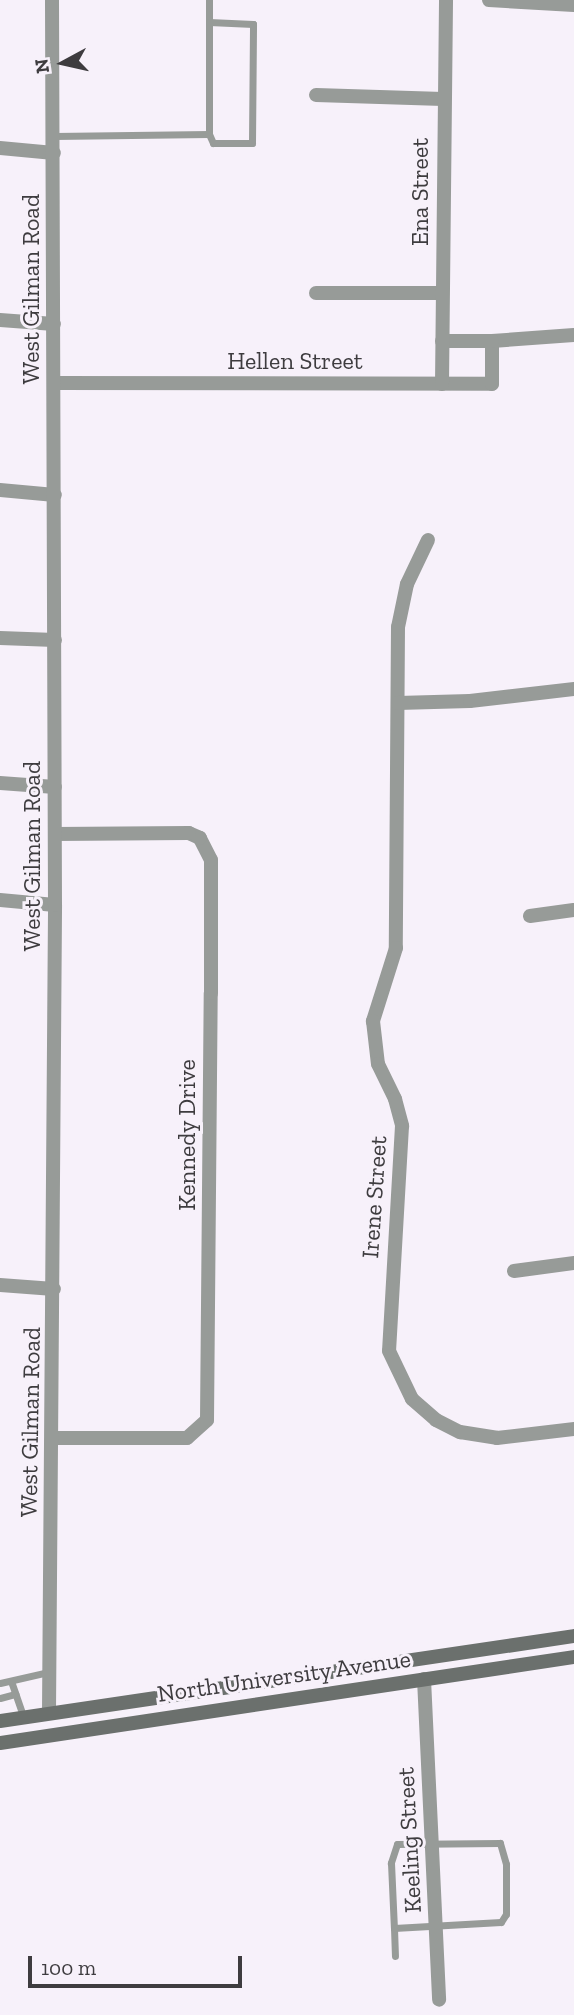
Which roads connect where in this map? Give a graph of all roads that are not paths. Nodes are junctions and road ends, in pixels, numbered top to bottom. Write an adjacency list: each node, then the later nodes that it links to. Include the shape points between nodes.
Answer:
1 (52, 0): 10 (street, West Gilman Road)
2 (209, 0): 6 (lane)
3 (446, 0): 8 (street, Ena Street)
4 (489, 0): 5 (street)
5 (574, 5)
6 (209, 22): 9 (lane); 9 (lane, via 253,24 252,143 214,143)
7 (316, 95): 8 (street)
8 (443, 99): 14 (street, Ena Street)
9 (209, 134): 10 (lane)
10 (54, 136): 12 (street, West Gilman Road)
11 (0, 149): 12 (street)
12 (54, 153): 16 (street, West Gilman Road)
13 (316, 293): 14 (street)
14 (442, 293): 18 (street, Ena Street)
15 (0, 320): 16 (street)
16 (54, 324): 20 (street, West Gilman Road)
17 (574, 335): 19 (street)
18 (442, 341): 19 (street); 21 (street, Ena Street)
19 (492, 341): 21 (street, Hellen Street, via 492,384)
20 (54, 383): 21 (street, Hellen Street); 23 (street, West Gilman Road)
21 (442, 384)
22 (0, 490): 23 (street)
23 (55, 495): 26 (street, West Gilman Road)
24 (428, 540): 28 (street, Irene Street, via 401,603)
25 (0, 638): 26 (street)
26 (55, 640): 30 (street, West Gilman Road)
27 (574, 689): 28 (street, via 470,701)
28 (398, 703): 40 (street, Irene Street, via 396,948 373,1021 378,1065 396,1099 402,1126 389,1351 412,1399 446,1426 497,1438)
29 (0, 783): 30 (street)
30 (55, 787): 31 (street, West Gilman Road)
31 (55, 834): 33 (street, West Gilman Road); 41 (street, Kennedy Drive, via 189,833 200,838 211,860 211,993 207,1420 187,1438)
32 (0, 900): 33 (street)
33 (55, 905): 39 (street, West Gilman Road)
34 (574, 911): 35 (street)
35 (530, 916)
36 (574, 1262): 37 (street)
37 (514, 1271)
38 (0, 1285): 39 (street)
39 (54, 1289): 41 (street, West Gilman Road)
40 (574, 1429)
41 (54, 1437): 44 (street, West Gilman Road)
42 (574, 1636): 50 (main road, North University Avenue)
43 (574, 1657): 45 (main road, North University Avenue)
44 (48, 1671): 46 (lane); 50 (street, West Gilman Road)
45 (424, 1679): 53 (main road, North University Avenue); 54 (street, Keeling Street)
46 (11, 1681): 47 (lane); 48 (lane)
47 (0, 1683)
48 (15, 1694): 49 (lane); 51 (lane)
49 (0, 1698)
50 (49, 1711): 51 (main road, North University Avenue)
51 (23, 1716): 52 (main road, North University Avenue)
52 (0, 1721)
53 (0, 1743)
54 (432, 1840): 55 (lane, via 405,1841 393,1850); 56 (street, Keeling Street); 56 (lane, via 493,1840 500,1843 506,1864 506,1914 501,1922)
55 (394, 1927): 56 (lane); 57 (lane)
56 (436, 1927): 58 (street, Keeling Street)
57 (395, 1956)
58 (439, 2000)

